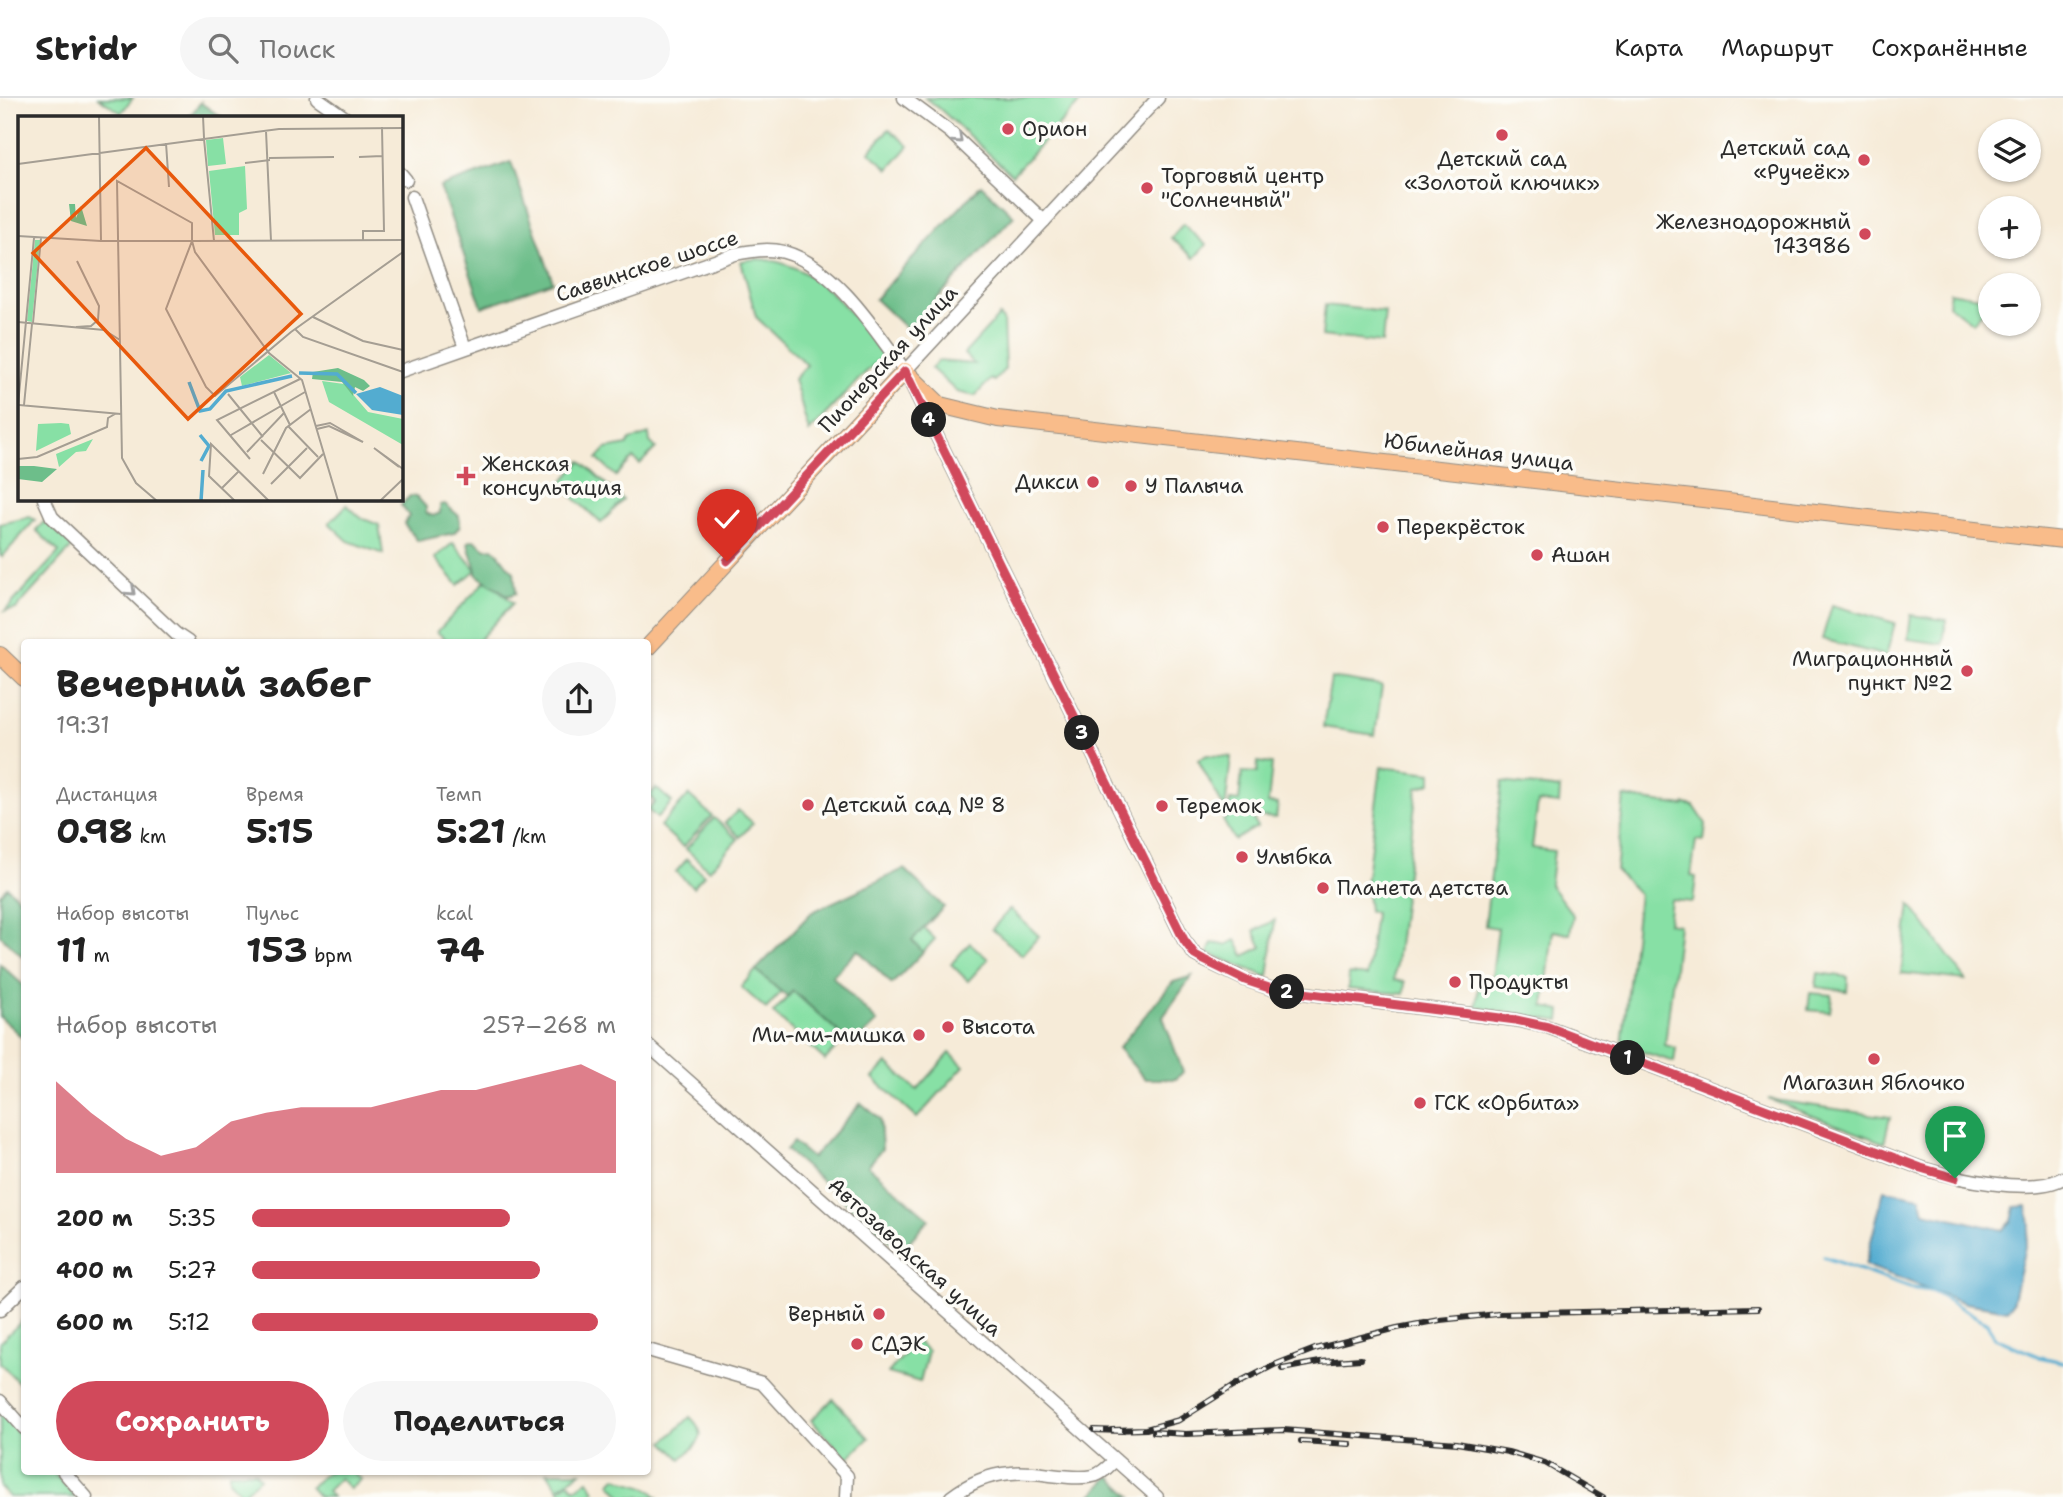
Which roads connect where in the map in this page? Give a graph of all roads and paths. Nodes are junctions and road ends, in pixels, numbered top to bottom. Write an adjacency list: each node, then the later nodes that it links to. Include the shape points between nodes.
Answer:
1 (904, 98): 6 (street, one-way to 6, via 950,132)
2 (1158, 98): 6 (street, Пионерская улица)
3 (325, 100): 4 (street)
4 (343, 116)
5 (412, 197): 7 (street)
6 (1044, 221): 9 (street, Пионерская улица)
7 (465, 348): 8 (street, Саввинское шоссе); 9 (street, Саввинское шоссе, via 715,260 772,250 797,257 835,285)
8 (402, 371)
9 (905, 371): 10 (main road); 11 (street, Саввинское шоссе); 15 (main road, Пионерская улица)
10 (940, 405): 11 (street); 13 (main road, Юбилейная улица, via 998,419)
11 (928, 418): 19 (street, Саввинское шоссе, via 1195,955 1245,980 1285,992 1548,1027 1955,1178 2038,1185)
12 (44, 500): 14 (street, one-way to 14, via 52,517)
13 (2063, 540)
14 (183, 639)
15 (651, 644)
16 (0, 655): 17 (main road)
17 (21, 675)
18 (651, 1048): 25 (street, Автозаводская улица)
19 (2063, 1178)
20 (21, 1290): 21 (street)
21 (0, 1310)
22 (651, 1351): 28 (street, via 762,1383 847,1476)
23 (0, 1401): 24 (street)
24 (21, 1425)
25 (1115, 1460): 29 (street, via 1095,1476 1034,1472 988,1476); 30 (street, Автозаводская улица)
26 (67, 1475): 27 (street)
27 (86, 1497)
28 (846, 1497)
29 (951, 1497)
30 (1157, 1497)

